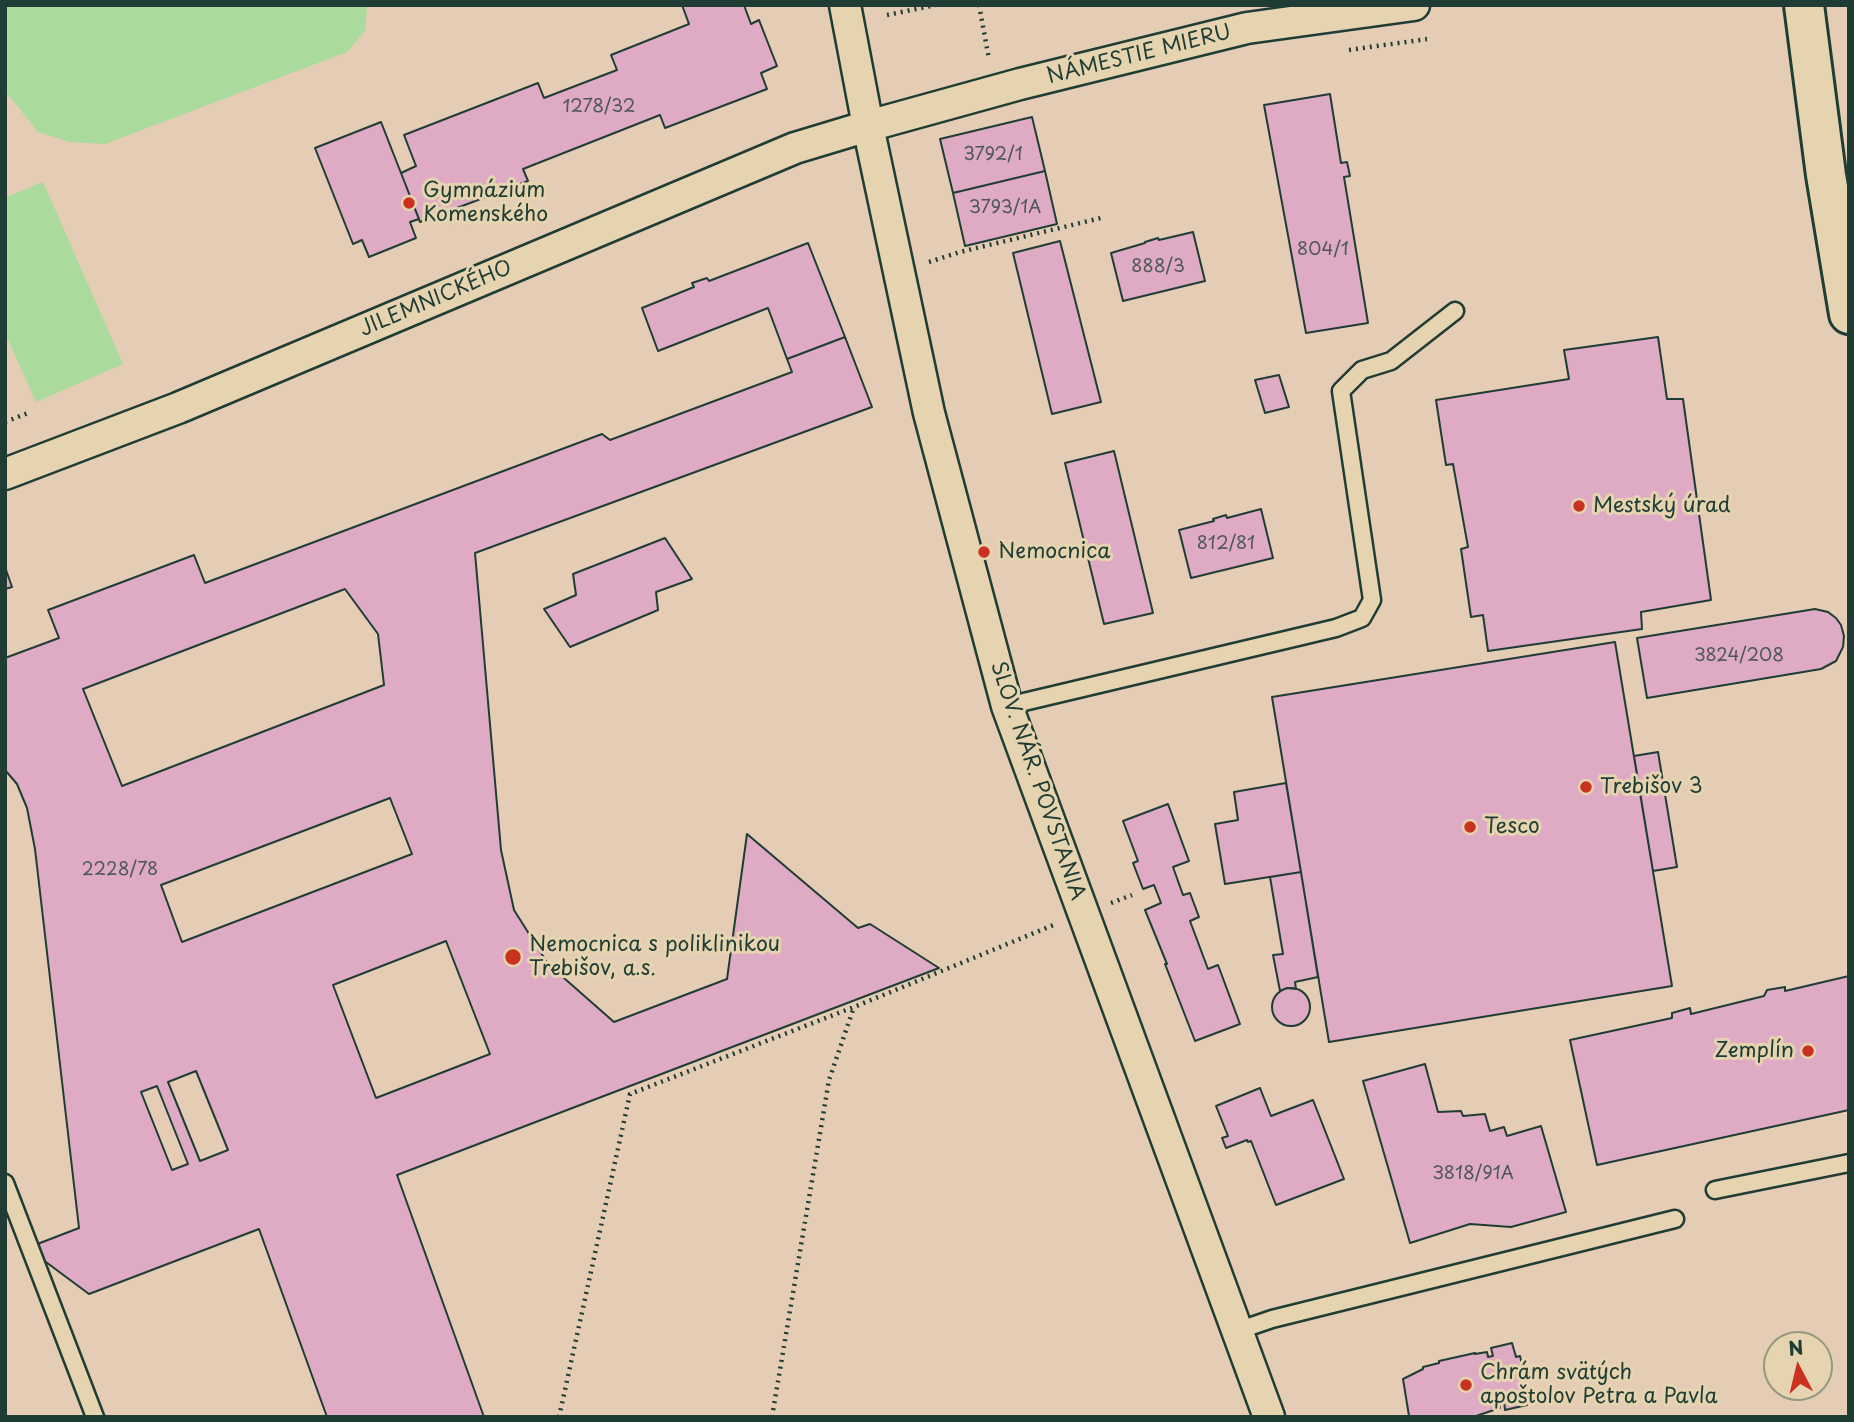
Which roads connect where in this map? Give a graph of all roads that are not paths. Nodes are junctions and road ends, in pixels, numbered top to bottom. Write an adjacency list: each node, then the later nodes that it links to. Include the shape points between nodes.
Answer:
1 (845, 5): 4 (street, SLOV. NÁR. POVSTANIA)
2 (1414, 5): 4 (street, NÁMESTIE MIERU, via 1247,28)
3 (1804, 5): 6 (street)
4 (868, 126): 7 (street, JILEMNICKÉHO, via 795,148 178,408); 8 (street, SLOV. NÁR. POVSTANIA, via 929,413)
5 (1455, 311): 8 (lane, via 1391,361 1362,370 1341,391 1371,600 1362,618)
6 (1849, 314)
7 (5, 474)
8 (1007, 706): 13 (street, SLOV. NÁR. POVSTANIA)
9 (1849, 1163): 11 (lane)
10 (5, 1183): 14 (lane)
11 (1716, 1190)
12 (1675, 1219): 13 (lane)
13 (1237, 1331): 15 (street, SLOV. NÁR. POVSTANIA)
14 (95, 1417)
15 (1269, 1417)

